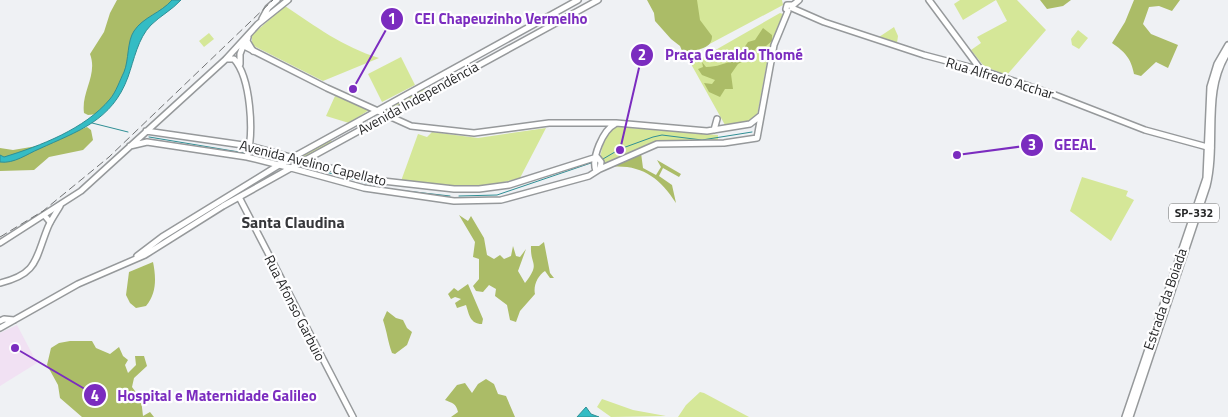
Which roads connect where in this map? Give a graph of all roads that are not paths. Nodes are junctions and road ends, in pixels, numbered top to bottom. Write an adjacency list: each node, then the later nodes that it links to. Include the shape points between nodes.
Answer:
1 (277, 0): 7 (main road)
2 (288, 0): 7 (main road)
3 (578, 0): 17 (main road, Avenida Independência)
4 (598, 0): 19 (main road, Avenida Independência)
5 (929, 0): 16 (main road)
6 (793, 5): 16 (main road, Rua Alfredo Acchar, via 824,22); 22 (main road, via 774,46)
7 (261, 21): 8 (main road)
8 (249, 34): 9 (main road); 11 (main road, via 247,42)
9 (243, 42): 11 (main road); 13 (main road); 14 (main road)
10 (1228, 45): 37 (main road, Estrada da Boiada / SP-332, via 1210,86)
11 (253, 50): 13 (main road); 21 (main road)
12 (1228, 52): 37 (main road, Estrada da Boiada / SP-332, via 1214,90)
13 (240, 54): 15 (main road)
14 (226, 59): 15 (main road, via 234,59); 32 (main road)
15 (240, 70): 36 (main road, via 249,105)
16 (981, 70): 37 (main road, Rua Alfredo Acchar, via 1145,130)
17 (431, 81): 18 (main road, Avenida Independência); 19 (main road, via 431,88)
18 (421, 87): 20 (main road, via 427,88); 21 (main road, Avenida Independência)
19 (435, 91): 20 (main road, Avenida Independência)
20 (426, 95): 23 (main road, Avenida Independência)
21 (376, 111): 23 (main road); 24 (main road, Avenida Independência)
22 (761, 116): 30 (main road, via 750,124); 44 (main road, via 756,138 724,143 657,144)
23 (388, 117): 27 (main road, Avenida Independência); 28 (main road, via 411,126 474,133 549,123)
24 (363, 119): 27 (main road, via 370,117); 29 (main road, Avenida Independência)
25 (717, 119): 30 (main road)
26 (616, 123): 28 (main road); 30 (main road, via 677,130); 31 (main road)
27 (372, 124): 34 (main road, Avenida Independência)
28 (602, 124): 31 (main road)
29 (341, 130): 34 (main road, via 332,138); 39 (main road, Avenida Independência)
30 (714, 130)
31 (605, 132): 40 (main road)
32 (142, 134): 33 (main road); 35 (main road); 36 (main road, Avenida Avelino Capellato)
33 (147, 142): 35 (main road); 38 (main road, Avenida Avelino Capellato)
34 (335, 144): 41 (main road, Avenida Independência)
35 (130, 146): 49 (main road)
36 (250, 146): 38 (main road); 39 (main road, Avenida Avelino Capellato)
37 (1210, 148): 58 (main road, Estrada da Boiada / SP-332, via 1207,186); 59 (main road, Estrada da Boiada / SP-332, via 1206,178)
38 (247, 157): 42 (main road, Avenida Avelino Capellato)
39 (292, 157): 41 (main road, Avenida Avelino Capellato); 42 (main road, Avenida Independência)
40 (597, 157): 41 (main road, Avenida Avelino Capellato, via 509,185 479,189 374,180); 44 (main road)
41 (305, 161): 43 (main road, Avenida Independência)
42 (279, 165): 43 (main road, Avenida Avelino Capellato); 45 (main road, Avenida Independência)
43 (292, 168): 44 (main road, Avenida Avelino Capellato, via 364,188 454,201 501,200 589,176); 46 (main road, Avenida Independência)
44 (598, 170)
45 (260, 175): 46 (main road); 47 (main road, Avenida Independência)
46 (265, 183): 48 (main road, Avenida Independência)
47 (227, 197): 48 (main road, via 226,201); 53 (main road, Avenida Independência, via 151,244)
48 (236, 198): 53 (main road, Avenida Independência); 60 (main road, Rua Afonso Garbuio)
49 (60, 206): 50 (main road); 51 (main road)
50 (44, 216): 51 (main road); 52 (main road)
51 (51, 222): 54 (main road, via 32,268 17,278)
52 (0, 243)
53 (135, 258): 56 (main road, via 78,284)
54 (0, 283)
55 (0, 320): 56 (main road); 57 (main road, via 5,324)
56 (17, 320): 57 (main road)
57 (0, 328)
58 (1140, 386): 59 (main road); 62 (main road, SP-332)
59 (1133, 393): 61 (main road, SP-332)
60 (353, 417)
61 (1126, 417)
62 (1130, 417)

